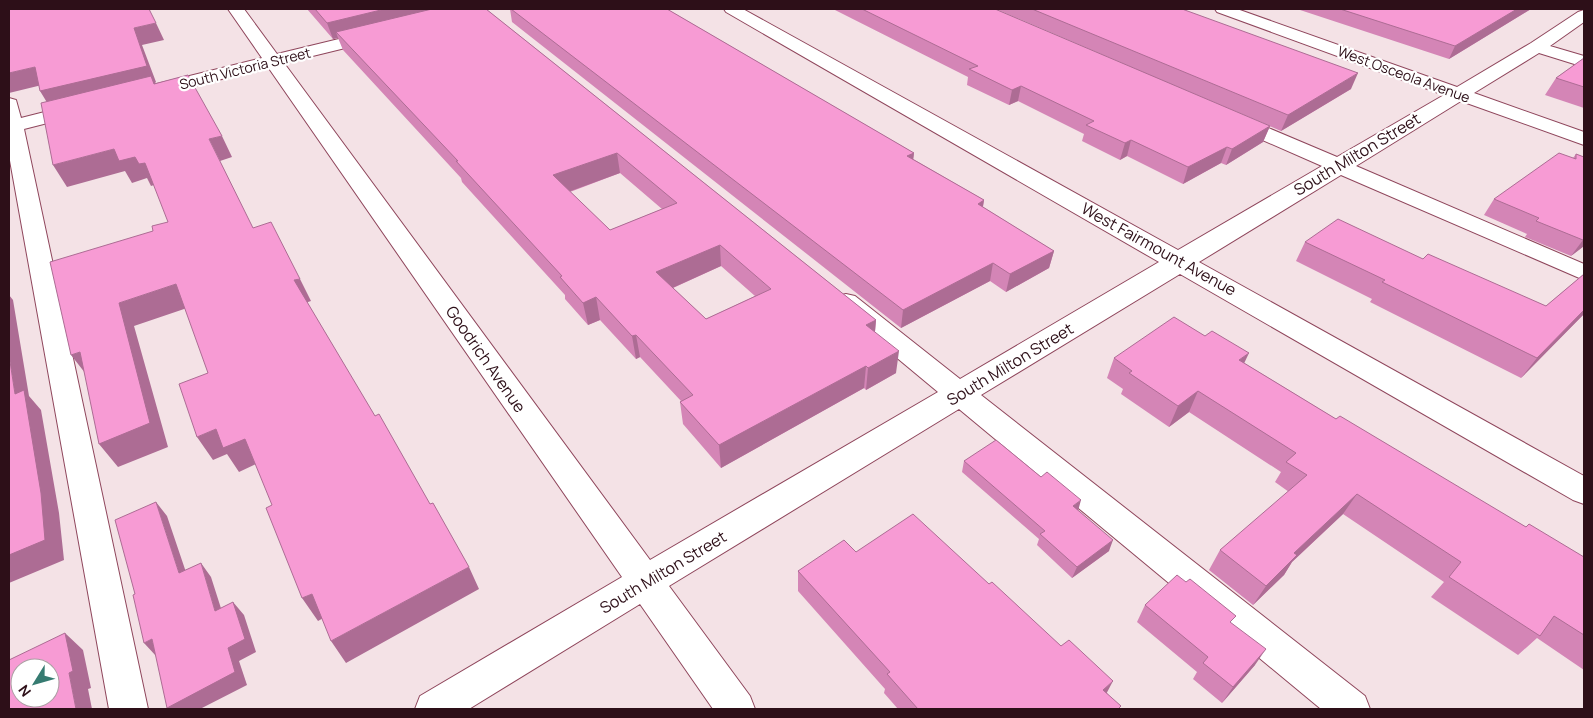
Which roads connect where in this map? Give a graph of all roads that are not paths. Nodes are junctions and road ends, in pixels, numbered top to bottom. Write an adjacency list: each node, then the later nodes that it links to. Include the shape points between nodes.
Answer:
1 (236, 9): 7 (street, Goodrich Avenue)
2 (732, 9): 16 (street, West Fairmount Avenue)
3 (1223, 9): 9 (street, West Osceola Avenue)
4 (1584, 16): 6 (street, South Milton Street)
5 (389, 32): 7 (street, South Victoria Street)
6 (1537, 47): 8 (street); 9 (street, South Milton Street)
7 (274, 61): 10 (street, South Victoria Street); 21 (street, Goodrich Avenue)
8 (1584, 62)
9 (1458, 93): 14 (street, West Osceola Avenue); 15 (street, South Milton Street)
10 (138, 94)
11 (100, 104): 13 (street)
12 (1213, 111): 15 (street)
13 (10, 119): 22 (street)
14 (1584, 139)
15 (1338, 166): 16 (street, South Milton Street); 17 (street)
16 (1182, 262): 19 (street, South Milton Street); 20 (street, West Fairmount Avenue)
17 (1584, 273)
18 (825, 285): 19 (street)
19 (960, 394): 21 (street, South Milton Street); 25 (street)
20 (1584, 491)
21 (644, 583): 23 (street, South Milton Street); 24 (street, Goodrich Avenue)
22 (128, 709)
23 (434, 709)
24 (736, 709)
25 (1351, 709)

